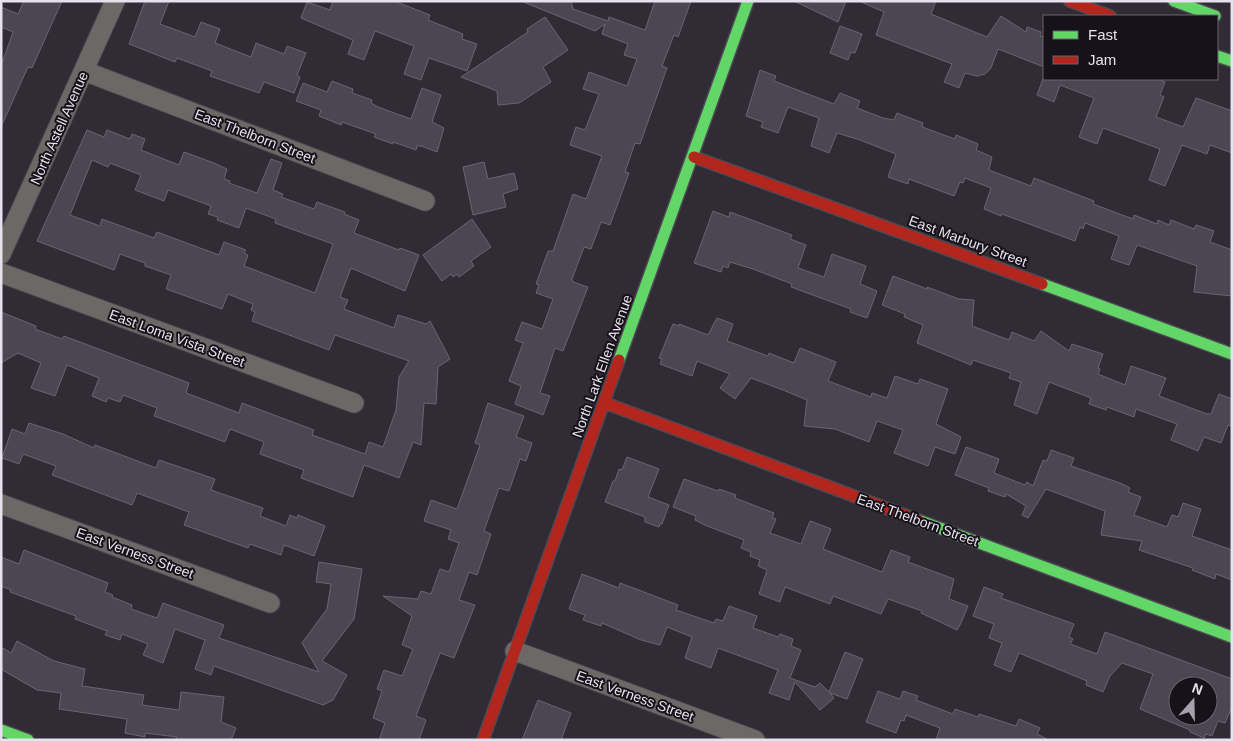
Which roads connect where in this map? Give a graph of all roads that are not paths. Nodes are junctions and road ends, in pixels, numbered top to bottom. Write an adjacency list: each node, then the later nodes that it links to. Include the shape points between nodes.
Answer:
1 (115, 1): 9 (street, North Astell Avenue)
2 (748, 1): 10 (street, North Lark Ellen Avenue)
3 (1070, 1): 5 (street)
4 (1174, 1): 6 (street)
5 (1107, 15)
6 (1210, 15)
7 (1218, 56): 8 (street)
8 (1232, 61)
9 (84, 71): 11 (street, East Thelborn Street); 12 (street, North Astell Avenue)
10 (694, 157): 14 (street, East Marbury Street); 16 (street, North Lark Ellen Avenue)
11 (425, 201)
12 (1, 254)
13 (1, 273): 15 (street, East Loma Vista Street)
14 (1232, 354)
15 (354, 403)
16 (605, 403): 19 (street, East Thelborn Street); 20 (street, North Lark Ellen Avenue)
17 (1, 504): 18 (street, East Verness Street)
18 (270, 603)
19 (1232, 637)
20 (515, 652): 23 (street, North Lark Ellen Avenue); 24 (street, East Verness Street)
21 (1, 730): 22 (street)
22 (28, 740)
23 (483, 740)
24 (755, 740)

